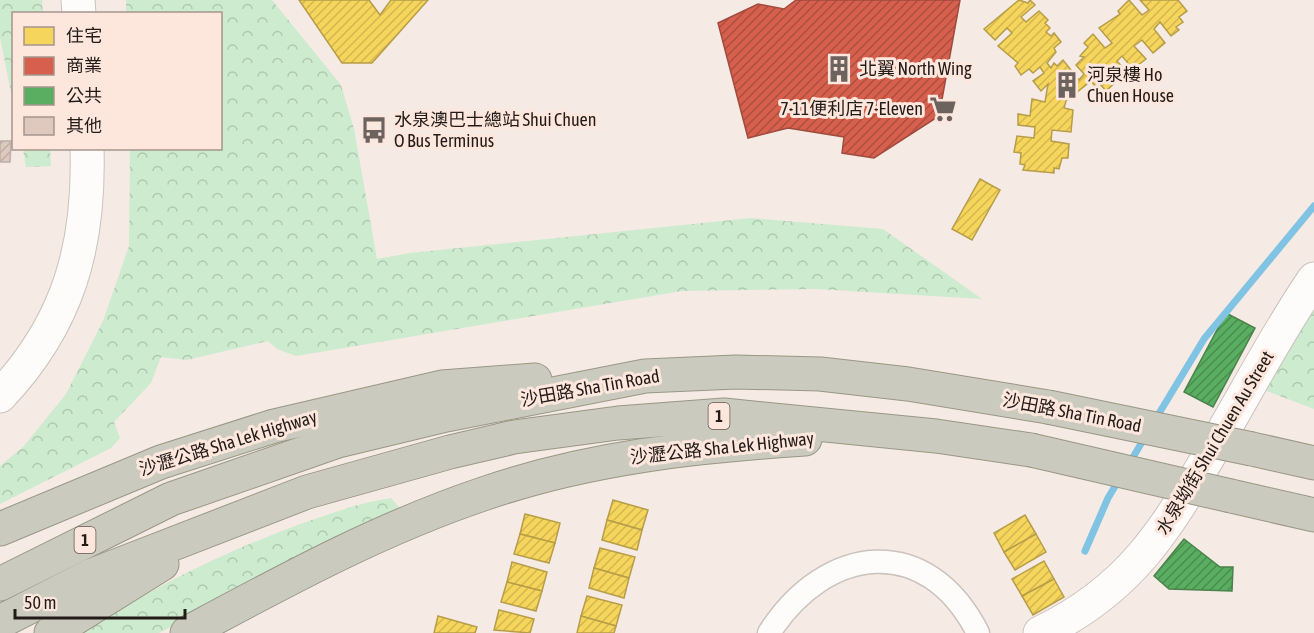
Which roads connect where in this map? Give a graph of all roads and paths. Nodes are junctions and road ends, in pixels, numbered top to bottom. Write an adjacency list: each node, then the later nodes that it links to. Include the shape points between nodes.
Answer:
1 (87, 150): 4 (street, via 87,209 68,291 47,336)
2 (1314, 279): 16 (street, 水泉坳街 Shui Chuen Au Street, via 1157,540 1108,591)
3 (645, 376): 6 (highway, 沙田路 Sha Tin Road / 1, bridge, via 820,374 908,384 1048,407); 9 (highway, 沙瀝公路 Sha Lek Highway, via 442,387 274,426 213,444); 10 (highway, 沙田路 Sha Tin Road / 1, via 446,415 339,441 171,499)
4 (0, 396)
5 (896, 432): 7 (highway, 沙田路 Sha Tin Road / 1, bridge, via 1031,450); 8 (highway, 沙田路 Sha Tin Road / 1, via 724,415 541,433 450,452 308,492); 13 (highway, 沙瀝公路 Sha Lek Highway, via 650,453 535,478 405,523 302,571)
6 (1314, 463)
7 (1314, 515)
8 (224, 525): 11 (highway, 沙田路 Sha Tin Road / 1, via 90,576); 12 (highway)
9 (0, 529)
10 (0, 584)
11 (0, 622)
12 (51, 633)
13 (187, 633)
14 (769, 633): 15 (street, via 818,580 841,568 866,563 907,567 941,583 959,600)
15 (978, 633)
16 (1040, 633)

